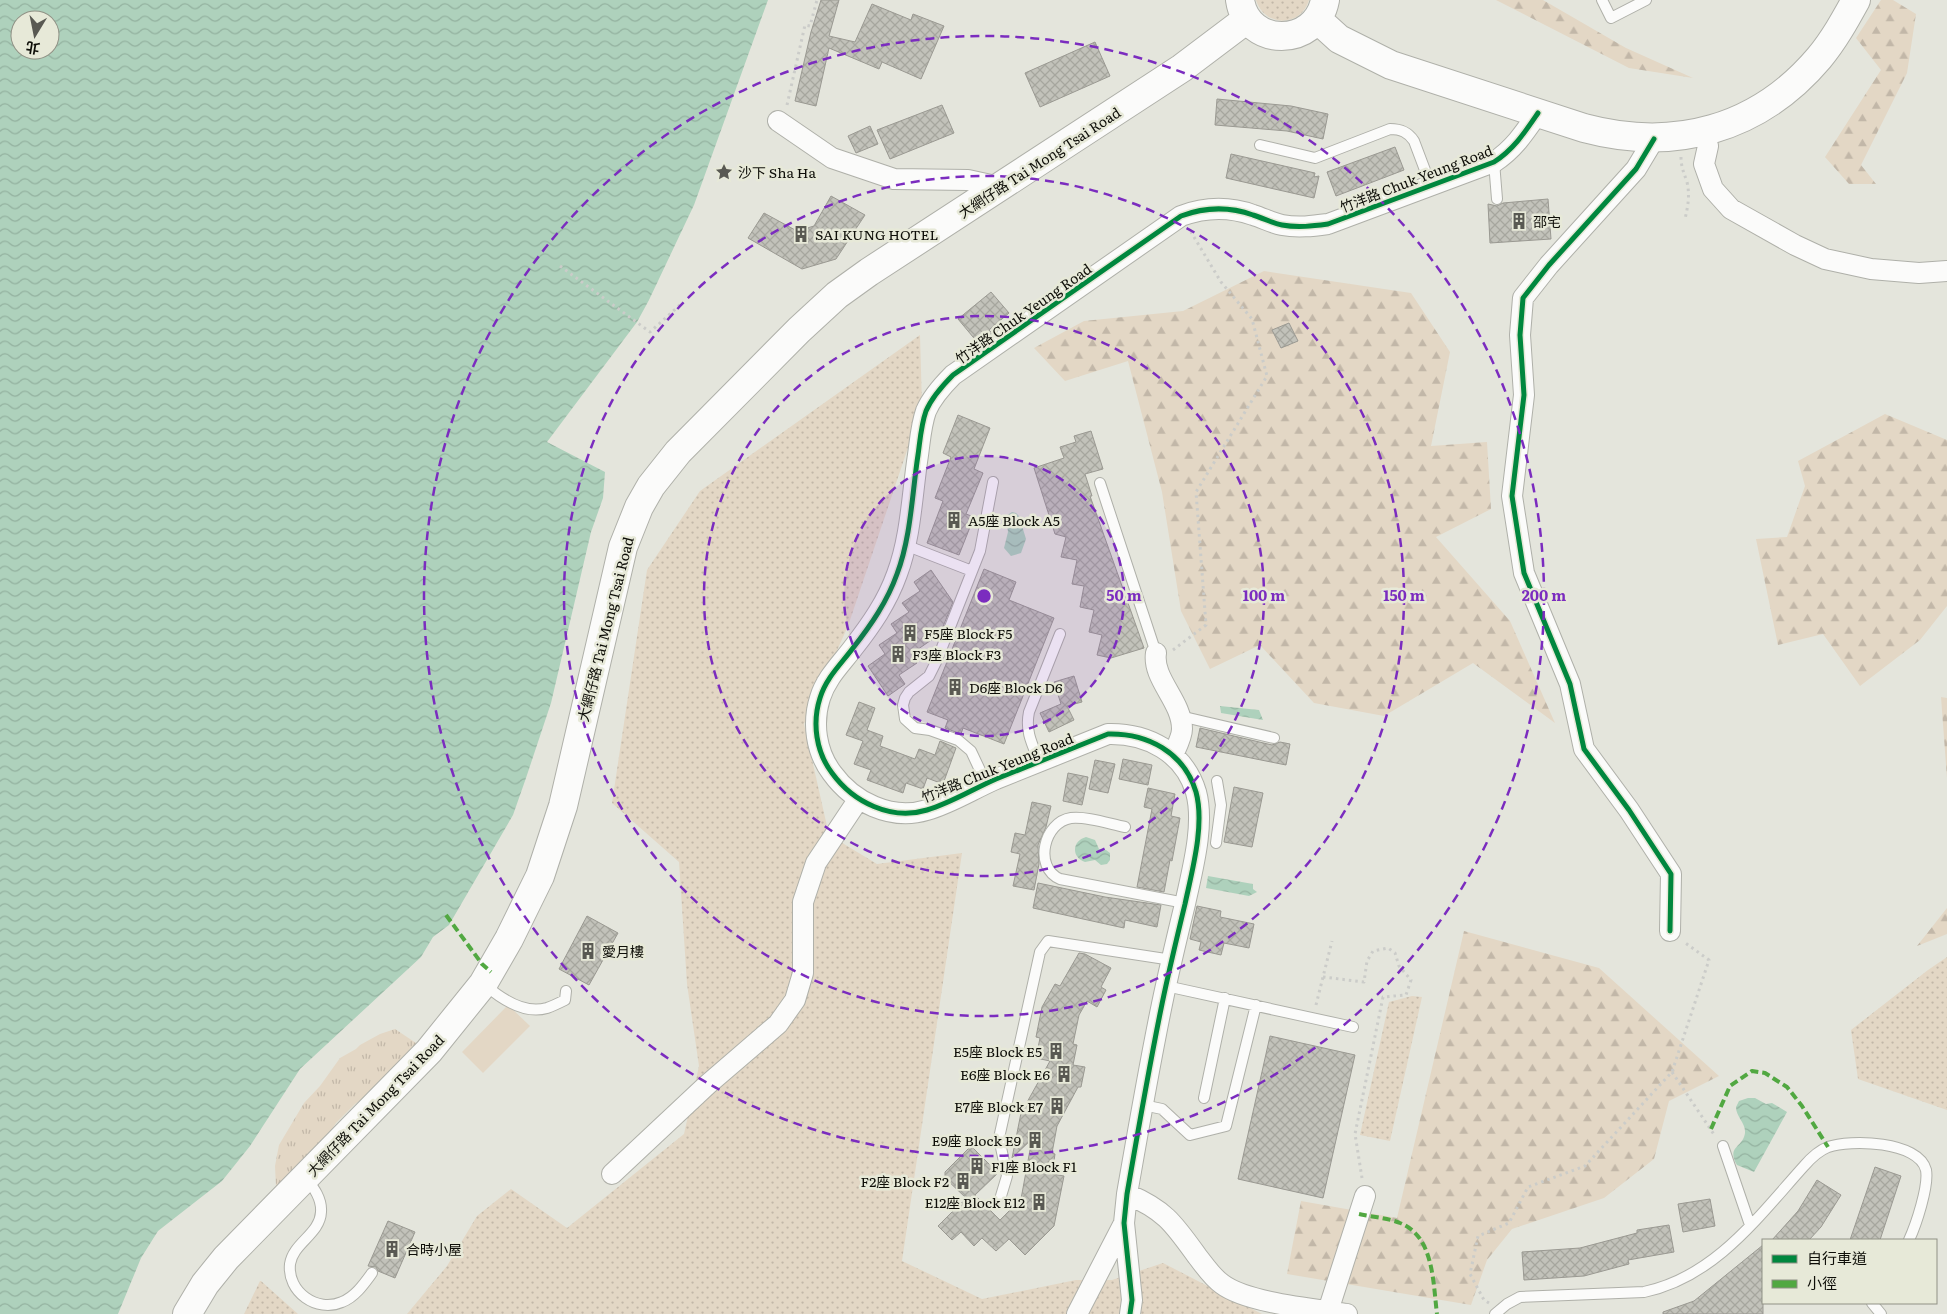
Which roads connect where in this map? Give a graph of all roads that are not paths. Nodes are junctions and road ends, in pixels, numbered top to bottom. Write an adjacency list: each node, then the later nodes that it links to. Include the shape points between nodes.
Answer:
1 (1602, 0): 2 (lane, via 1611,18)
2 (1646, 0)
3 (1856, 0): 8 (main road, via 1833,40 1786,90 1725,126)
4 (1244, 10): 5 (main road, via 1257,29 1282,37 1308,29); 12 (main road, 大網仔路 Tai Mong Tsai Road, via 1182,68)
5 (1321, 10): 6 (main road, via 1339,39 1391,65)
6 (1538, 113): 8 (main road, via 1607,134); 10 (street, 竹洋路 Chuk Yeung Road, via 1516,145)
7 (778, 121): 12 (street, via 832,158 894,179 968,180)
8 (1678, 136): 14 (street, via 1708,146 1704,164 1713,189 1731,209 1795,246 1825,258 1870,268 1919,273); 33 (street, via 1636,169 1523,298 1520,335 1524,396 1512,496 1524,573 1570,684 1584,749 1671,874)
9 (1260, 145): 11 (lane, via 1315,158 1390,129 1402,130 1414,141)
10 (1494, 162): 11 (street, 竹洋路 Chuk Yeung Road); 13 (lane)
11 (1431, 186): 17 (street, 竹洋路 Chuk Yeung Road, via 1343,219 1313,226 1282,225 1225,208 1210,208 1181,216 953,375 942,386 923,423)
12 (1000, 188): 35 (main road, 大網仔路 Tai Mong Tsai Road, via 837,295 688,441 651,486 631,526 622,554 556,831 540,876)
13 (1497, 199)
14 (1947, 271)
15 (993, 482): 18 (lane, via 980,551)
16 (1100, 483): 20 (lane)
17 (905, 545): 18 (lane); 27 (street, 竹洋路 Chuk Yeung Road, via 898,572 880,610 830,677 820,698 816,721 818,744 826,766 840,785)
18 (972, 571): 26 (lane, via 934,668 923,683 909,692 903,712 905,719 916,728 958,740 971,751)
19 (1060, 634): 24 (lane, via 1027,721 1029,739)
20 (1155, 659): 21 (street)
21 (1180, 716): 22 (lane); 23 (street, via 1182,732)
22 (1274, 738)
23 (1173, 755): 24 (street, 竹洋路 Chuk Yeung Road, via 1162,746 1136,735 1108,734); 29 (street, 竹洋路 Chuk Yeung Road, via 1187,772 1196,792)
24 (1039, 762): 26 (street, 竹洋路 Chuk Yeung Road)
25 (1217, 781): 28 (lane)
26 (986, 783): 27 (street, 竹洋路 Chuk Yeung Road, via 927,810 903,813 880,809)
27 (858, 800): 44 (street, via 816,863 803,902 802,973 795,1000 778,1024)
28 (1221, 805): 29 (lane); 31 (lane)
29 (1199, 813): 32 (street, 竹洋路 Chuk Yeung Road)
30 (1125, 827): 32 (lane, via 1082,818 1064,820 1048,839 1044,853 1047,868 1060,879)
31 (1216, 843)
32 (1185, 903): 34 (street, 竹洋路 Chuk Yeung Road)
33 (1670, 931)
34 (1172, 960): 36 (street, 竹洋路 Chuk Yeung Road); 47 (lane, via 1048,941 1040,952 999,1138 1006,1176)
35 (483, 984): 37 (lane, via 503,1000 526,1009 546,1009 565,1000); 45 (main road, 大網仔路 Tai Mong Tsai Road, via 408,1074)
36 (1166, 986): 38 (lane); 42 (street, 竹洋路 Chuk Yeung Road)
37 (566, 991)
38 (1225, 998): 39 (lane); 41 (lane)
39 (1256, 1005): 40 (lane); 42 (lane, via 1226,1126 1190,1135 1162,1109)
40 (1354, 1027)
41 (1204, 1098)
42 (1143, 1105): 46 (street, 竹洋路 Chuk Yeung Road)
43 (1723, 1146): 50 (lane)
44 (612, 1174)
45 (306, 1177): 52 (lane, via 316,1190 321,1216 318,1224 294,1251 290,1264 291,1278 299,1292 312,1303 324,1306 342,1303 359,1290); 56 (main road, 大網仔路 Tai Mong Tsai Road, via 226,1258 204,1284)
46 (1128, 1194): 49 (street, 竹洋路 Chuk Yeung Road); 55 (street, via 1165,1215 1211,1274 1234,1292)
47 (1001, 1196)
48 (1365, 1196): 55 (street)
49 (1124, 1223): 57 (street); 58 (street, 竹洋路 Chuk Yeung Road, via 1132,1300)
50 (1750, 1225): 51 (lane, via 1824,1149 1870,1143 1910,1152 1926,1170 1921,1207); 54 (lane, via 1702,1268 1655,1290 1629,1294 1523,1297)
51 (1909, 1239)
52 (372, 1273)
53 (1873, 1304): 59 (lane)
54 (1497, 1312)
55 (1337, 1313)
56 (187, 1314)
57 (1077, 1314)
58 (1130, 1314)
59 (1882, 1314)

